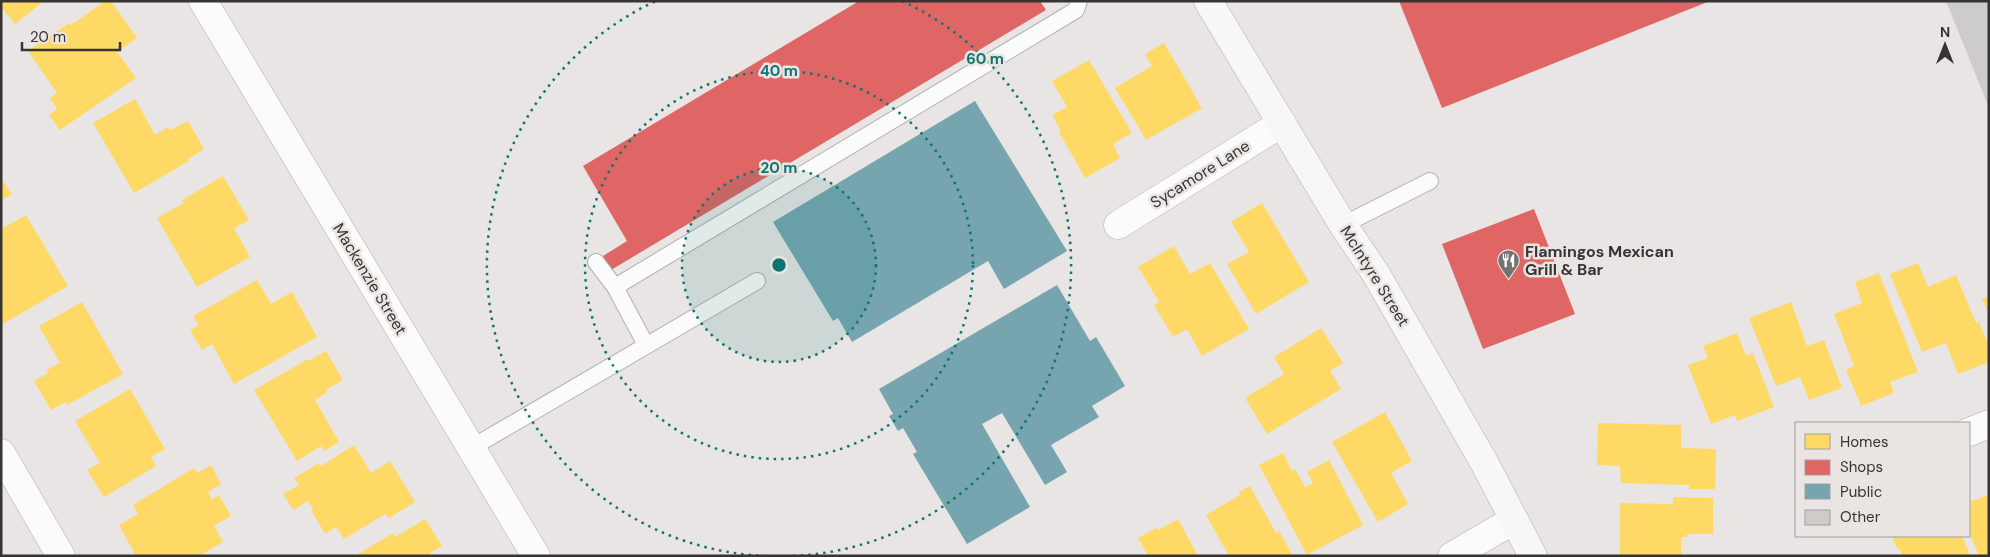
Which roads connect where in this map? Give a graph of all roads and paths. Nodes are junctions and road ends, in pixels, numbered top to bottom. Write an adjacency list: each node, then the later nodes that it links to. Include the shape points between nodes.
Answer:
1 (203, 1): 14 (street, Mackenzie Street)
2 (1079, 1): 10 (lane, via 1076,10)
3 (1208, 1): 4 (street, McIntyre Street)
4 (1282, 123): 6 (street, McIntyre Street); 7 (street, Sycamore Lane)
5 (1430, 181): 6 (lane)
6 (1343, 225): 16 (street, McIntyre Street, via 1376,274)
7 (1118, 226)
8 (596, 262): 10 (lane)
9 (757, 281): 11 (lane)
10 (615, 287): 11 (lane)
11 (646, 345): 14 (lane)
12 (1989, 424): 13 (street)
13 (1970, 432)
14 (471, 448): 18 (street, Mackenzie Street)
15 (1, 453): 17 (street)
16 (1514, 520): 19 (street); 20 (street, McIntyre Street)
17 (61, 556)
18 (536, 556)
19 (1452, 556)
20 (1533, 556)

